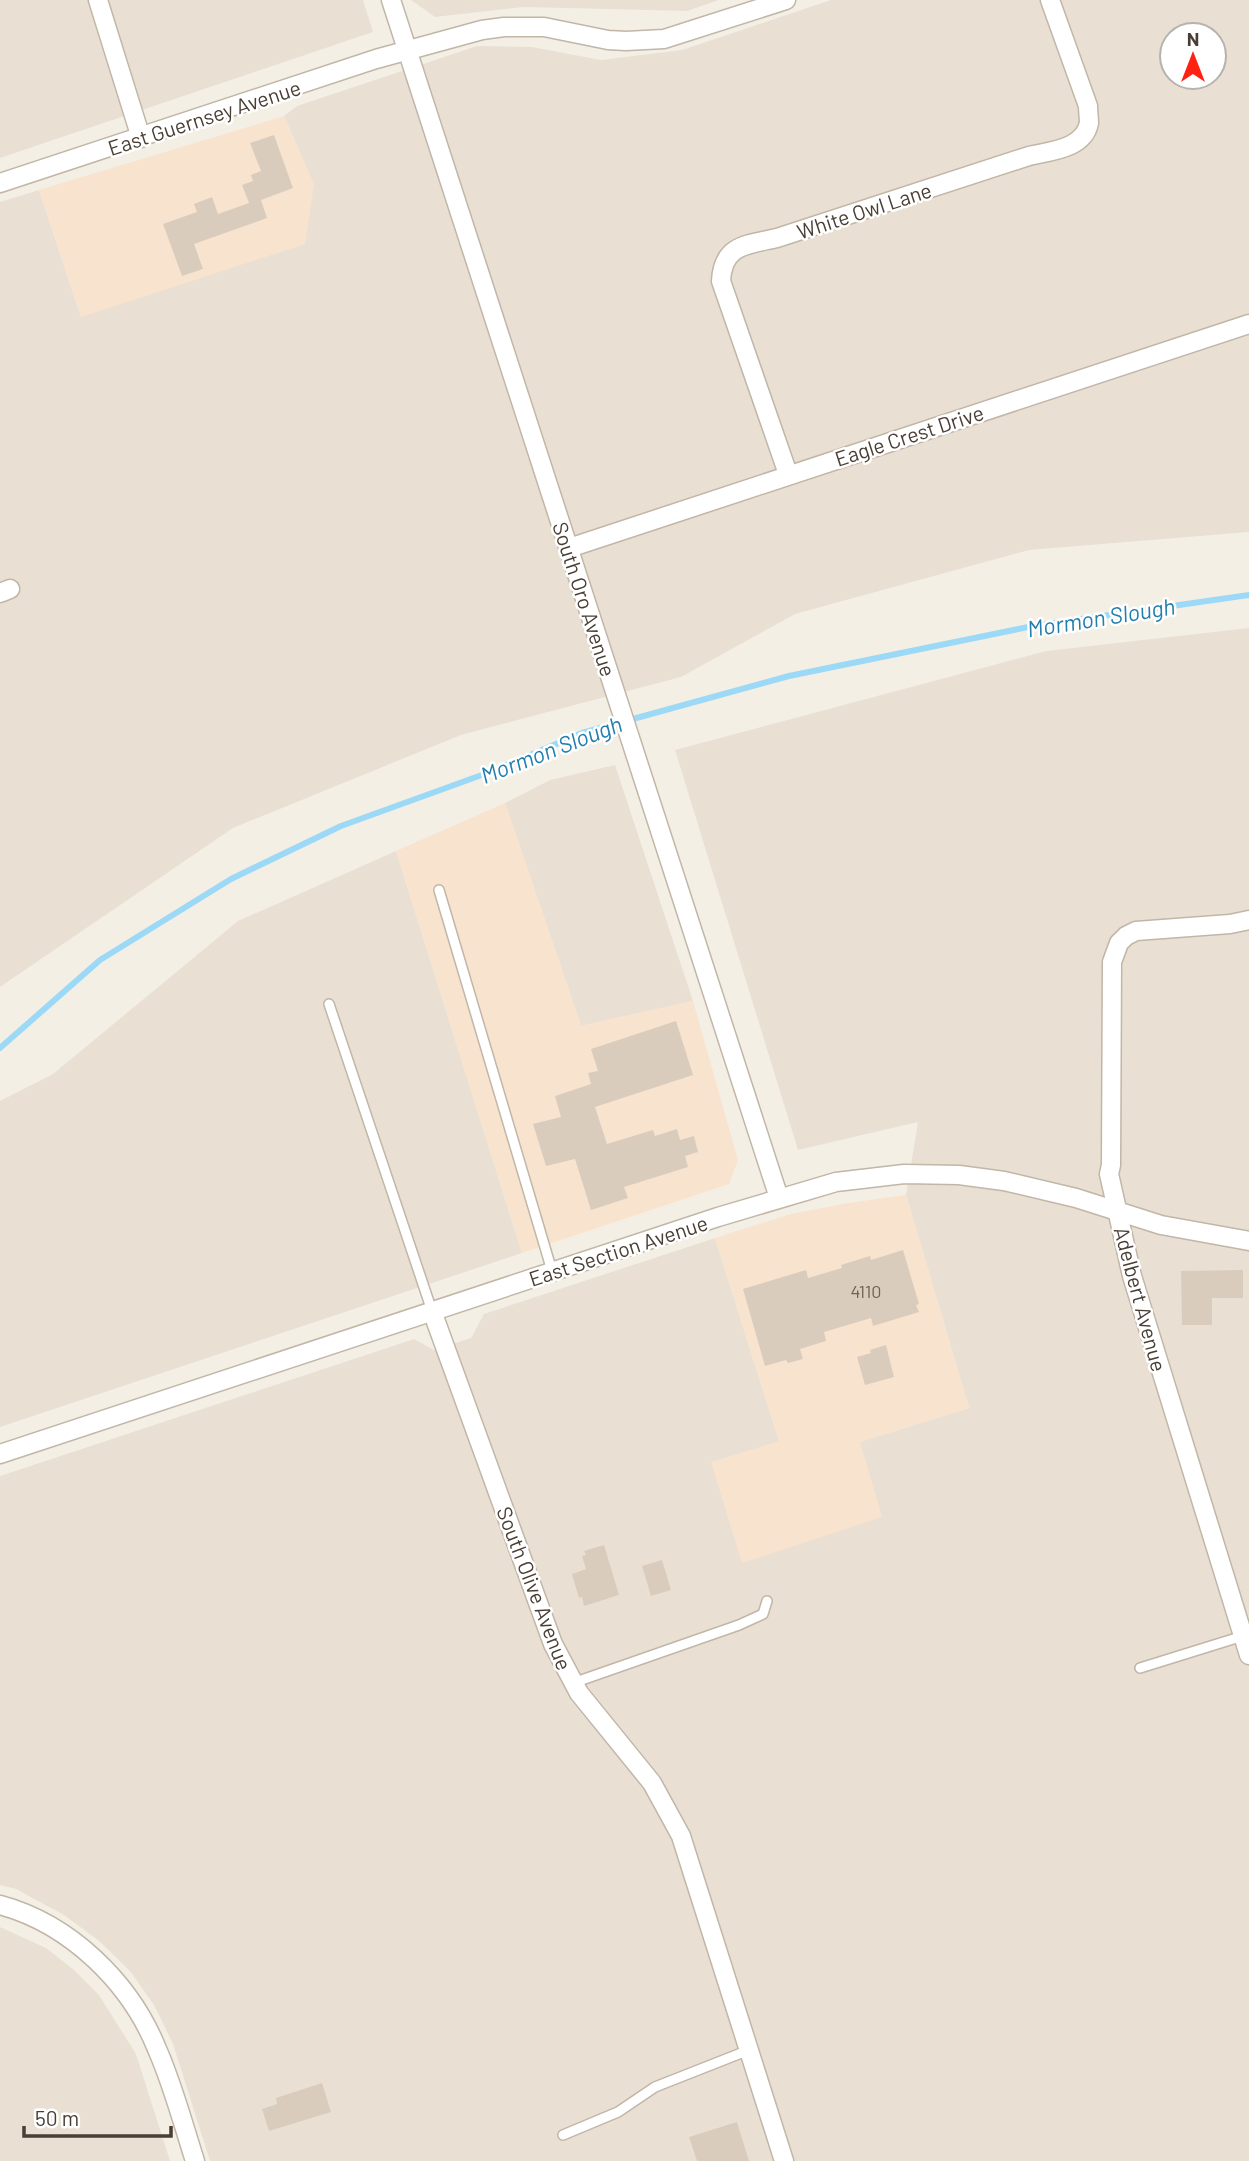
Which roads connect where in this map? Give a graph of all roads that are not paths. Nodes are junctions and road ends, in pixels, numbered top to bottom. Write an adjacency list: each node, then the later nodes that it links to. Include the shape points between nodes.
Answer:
1 (98, 0): 6 (street)
2 (391, 0): 5 (street, South Oro Avenue)
3 (786, 0): 5 (street, East Guernsey Avenue, via 664,38 608,40 544,27 504,27)
4 (1050, 0): 9 (street, White Owl Lane, via 1088,106 1089,124 1077,142 729,254 721,281)
5 (408, 50): 6 (street, East Guernsey Avenue); 10 (street, South Oro Avenue)
6 (141, 138): 7 (street, East Guernsey Avenue)
7 (0, 183)
8 (1249, 324): 9 (street, Eagle Crest Drive)
9 (788, 474): 10 (street, Eagle Crest Drive)
10 (569, 548): 14 (street, South Oro Avenue)
11 (439, 890): 17 (lane)
12 (1249, 920): 15 (street, Adelbert Avenue, via 1143,929 1119,943 1112,962 1109,1174)
13 (329, 1004): 18 (lane)
14 (779, 1198): 15 (street, East Section Avenue, via 835,1182 904,1174 959,1175 1004,1181); 17 (street, East Section Avenue)
15 (1117, 1212): 16 (street, East Section Avenue); 21 (street, Adelbert Avenue, via 1132,1276)
16 (1249, 1241)
17 (552, 1271): 18 (street, East Section Avenue)
18 (432, 1311): 19 (street, East Section Avenue); 24 (street, South Olive Avenue, via 553,1644)
19 (0, 1454)
20 (767, 1601): 24 (lane, via 763,1614 739,1625)
21 (1243, 1636): 22 (street, Adelbert Avenue); 23 (lane)
22 (1249, 1655)
23 (1140, 1668)
24 (573, 1683): 26 (street, South Olive Avenue, via 652,1783 681,1836)
25 (0, 1905): 28 (street, via 39,1919 65,1935 121,1987 157,2048)
26 (749, 2050): 27 (lane, via 655,2087 618,2112); 29 (street, South Olive Avenue)
27 (563, 2135)
28 (195, 2161)
29 (784, 2161)

